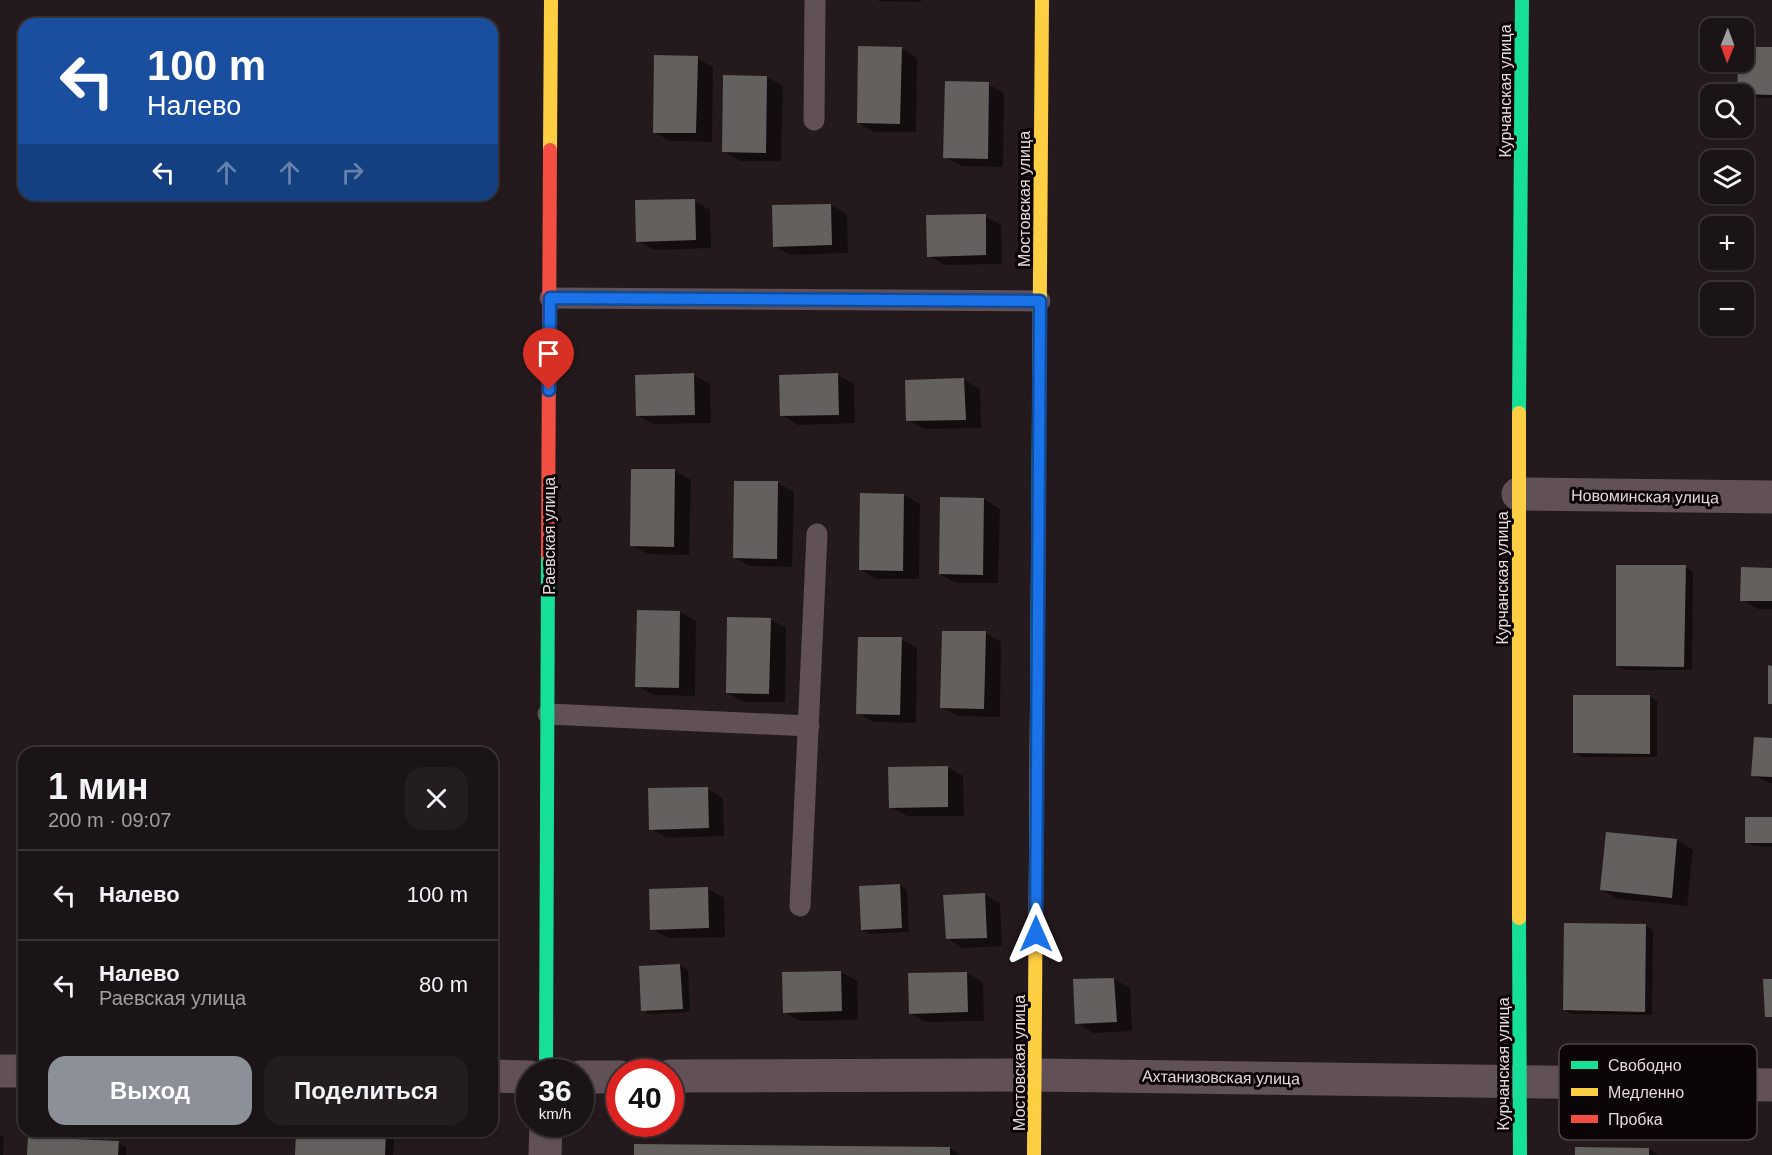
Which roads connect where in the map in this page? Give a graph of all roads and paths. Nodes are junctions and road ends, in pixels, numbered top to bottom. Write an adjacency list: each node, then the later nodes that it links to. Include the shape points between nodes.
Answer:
1 (551, 0): 6 (street, Раевская улица)
2 (816, 0): 5 (lane)
3 (1042, 0): 7 (street, Мостовская улица)
4 (1522, 0): 8 (street, Курчанская улица)
5 (814, 120)
6 (550, 298): 7 (lane); 11 (street, Раевская улица)
7 (1040, 301): 17 (street, Мостовская улица)
8 (1518, 494): 9 (street, Новоминская улица); 21 (street, Курчанская улица)
9 (1772, 497)
10 (817, 534): 12 (lane)
11 (548, 714): 12 (lane); 14 (street, Раевская улица)
12 (808, 726): 13 (lane)
13 (800, 906)
14 (546, 1059)
15 (0, 1071): 16 (street)
16 (18, 1071)
17 (1035, 1075): 19 (street, Ахтанизовская улица); 21 (street, Ахтанизовская улица); 27 (street, Мостовская улица)
18 (498, 1076): 20 (street)
19 (684, 1076)
20 (516, 1077)
21 (1520, 1081): 22 (street, Ахтанизовская улица); 28 (street, Курчанская улица)
22 (1559, 1082)
23 (1757, 1085): 24 (street, Ахтанизовская улица)
24 (1772, 1085)
25 (546, 1137): 26 (street)
26 (545, 1155)
27 (1034, 1155)
28 (1520, 1155)

